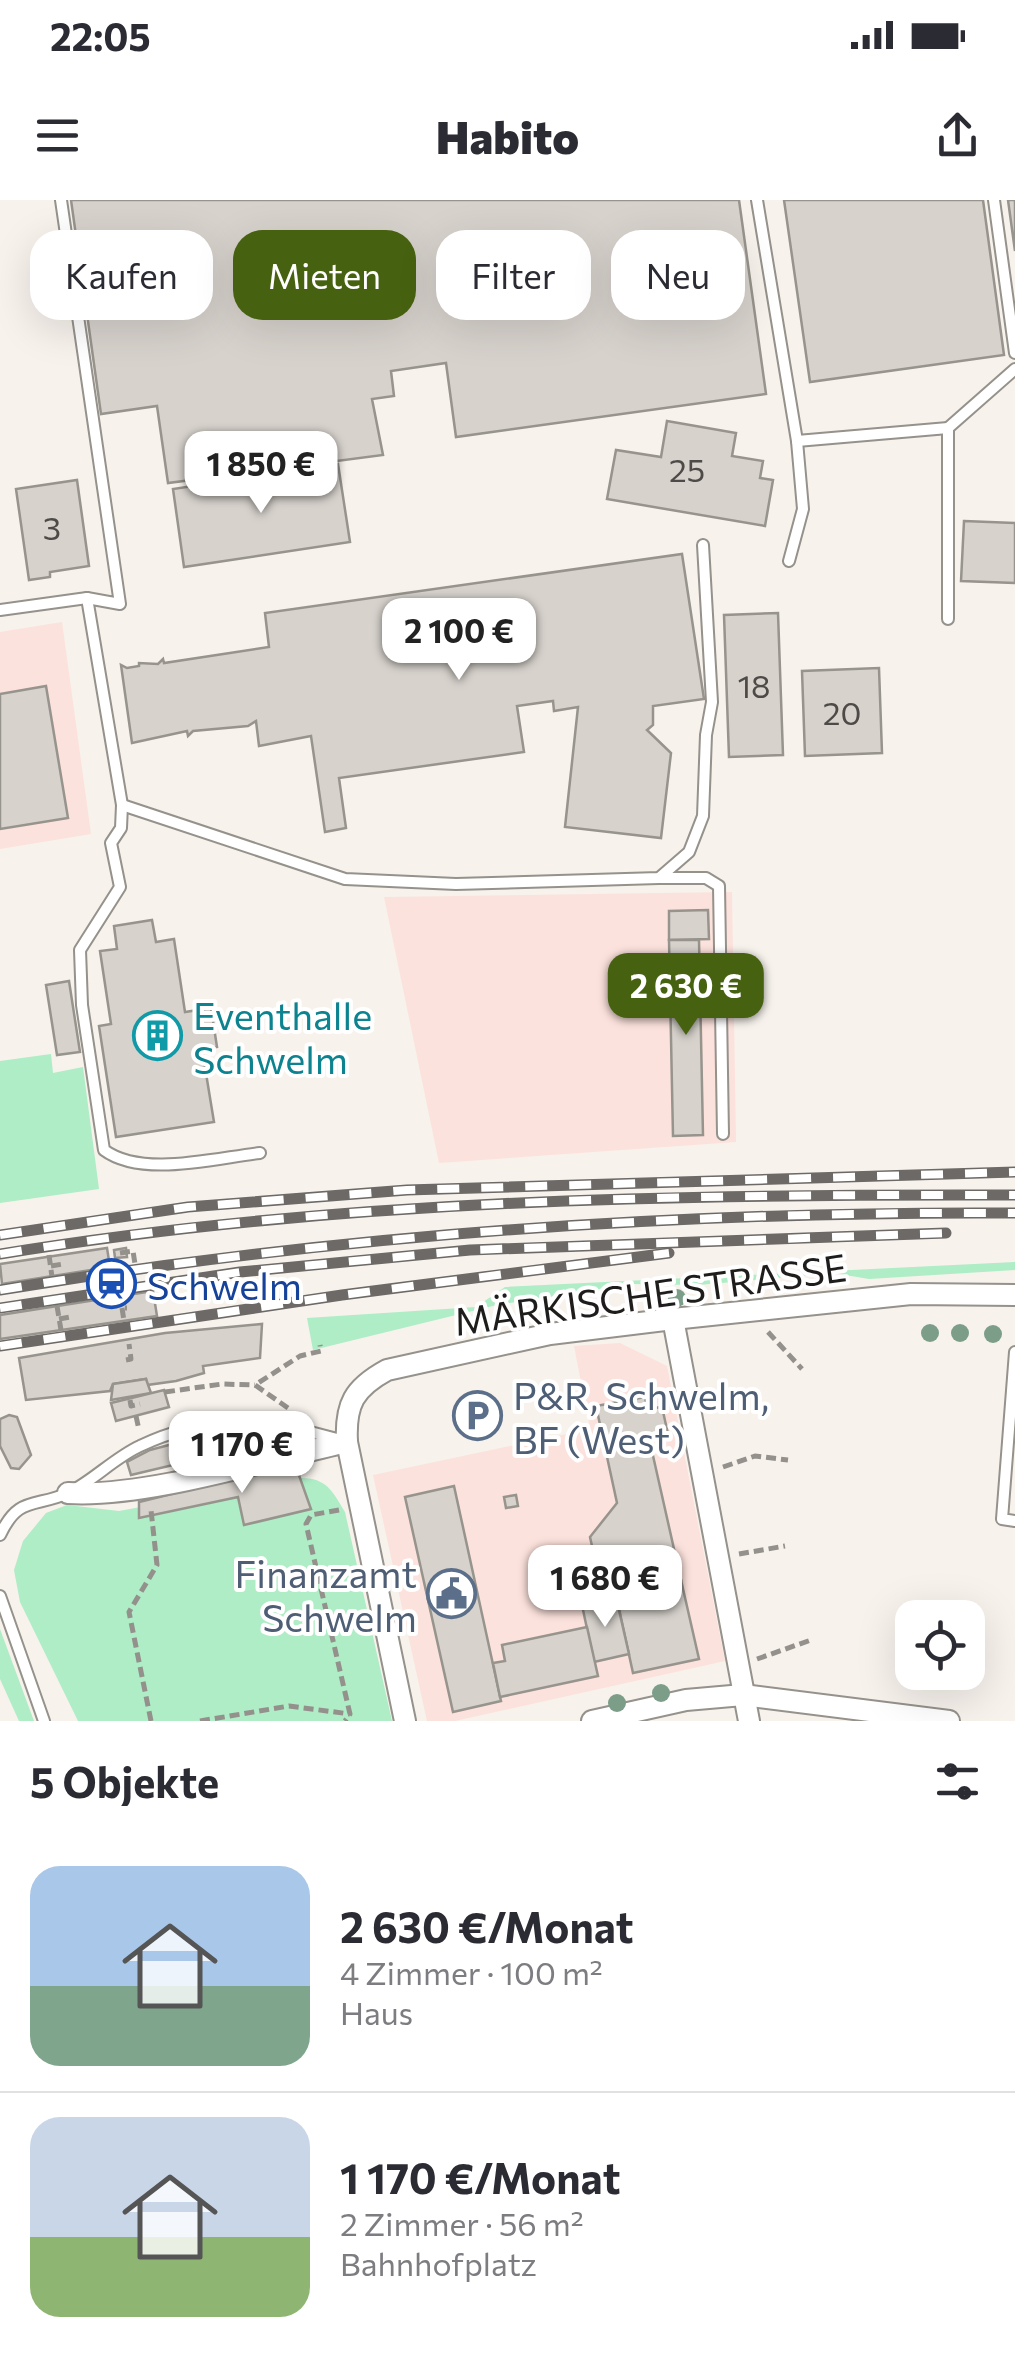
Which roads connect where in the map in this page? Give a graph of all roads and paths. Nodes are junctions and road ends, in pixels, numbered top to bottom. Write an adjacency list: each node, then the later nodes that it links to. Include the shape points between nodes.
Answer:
1 (61, 200): 11 (lane, via 120,604)
2 (757, 200): 8 (lane)
3 (994, 200): 4 (lane)
4 (1015, 353)
5 (1015, 369): 6 (lane)
6 (1010, 378): 7 (lane)
7 (948, 428): 8 (lane); 13 (lane)
8 (797, 441): 10 (lane, via 803,509)
9 (703, 546): 15 (lane, via 712,702 703,816 689,852)
10 (789, 561)
11 (87, 598): 12 (lane); 14 (lane)
12 (0, 610)
13 (948, 619)
14 (122, 804): 15 (lane, via 345,879 456,884); 17 (lane, via 121,828 111,843 120,887 80,950 104,1150 118,1160 160,1163)
15 (659, 878): 16 (lane, via 706,878 720,886)
16 (723, 1134)
17 (260, 1153)
18 (132, 1242): 19 (path)
19 (133, 1251): 20 (path); 23 (path)
20 (120, 1253)
21 (49, 1255): 24 (path)
22 (63, 1264): 24 (path)
23 (135, 1264)
24 (51, 1266): 25 (path)
25 (52, 1276)
26 (1015, 1295): 31 (street, MÄRKISCHE STRASSE, via 911,1294)
27 (120, 1296): 32 (path)
28 (57, 1306): 30 (path)
29 (70, 1317): 30 (path)
30 (59, 1318): 33 (path)
31 (673, 1319): 46 (street, MÄRKISCHE STRASSE, via 550,1334 387,1370 350,1398); 49 (street)
32 (124, 1322)
33 (60, 1330)
34 (752, 1333): 39 (path, via 772,1332)
35 (129, 1344): 38 (path)
36 (320, 1345): 40 (path, via 321,1351 300,1356)
37 (1015, 1352): 53 (lane, via 1002,1520)
38 (126, 1360)
39 (802, 1369)
40 (255, 1385): 41 (path); 44 (path)
41 (165, 1392)
42 (130, 1400): 43 (path, bridge, via 131,1406)
43 (140, 1404)
44 (292, 1410)
45 (136, 1416): 47 (path)
46 (348, 1442): 47 (lane, via 278,1423 217,1422); 50 (street); 52 (street)
47 (142, 1444): 51 (lane)
48 (788, 1460): 49 (path, via 754,1456)
49 (703, 1474): 56 (street)
50 (146, 1486): 51 (street); 63 (path, via 158,1565 129,1612)
51 (68, 1493): 54 (lane, via 27,1502)
52 (361, 1505): 61 (path, via 312,1515 306,1524); 66 (street)
53 (1015, 1521)
54 (0, 1535)
55 (785, 1546): 56 (path)
56 (720, 1558): 59 (street)
57 (0, 1596): 62 (lane)
58 (811, 1640): 59 (path)
59 (738, 1667): 60 (street)
60 (743, 1695): 67 (street); 68 (street); 69 (street)
61 (350, 1714): 64 (path, via 288,1706); 65 (path)
62 (44, 1721)
63 (151, 1721)
64 (200, 1721)
65 (345, 1721)
66 (406, 1721)
67 (592, 1721)
68 (749, 1721)
69 (949, 1721)

